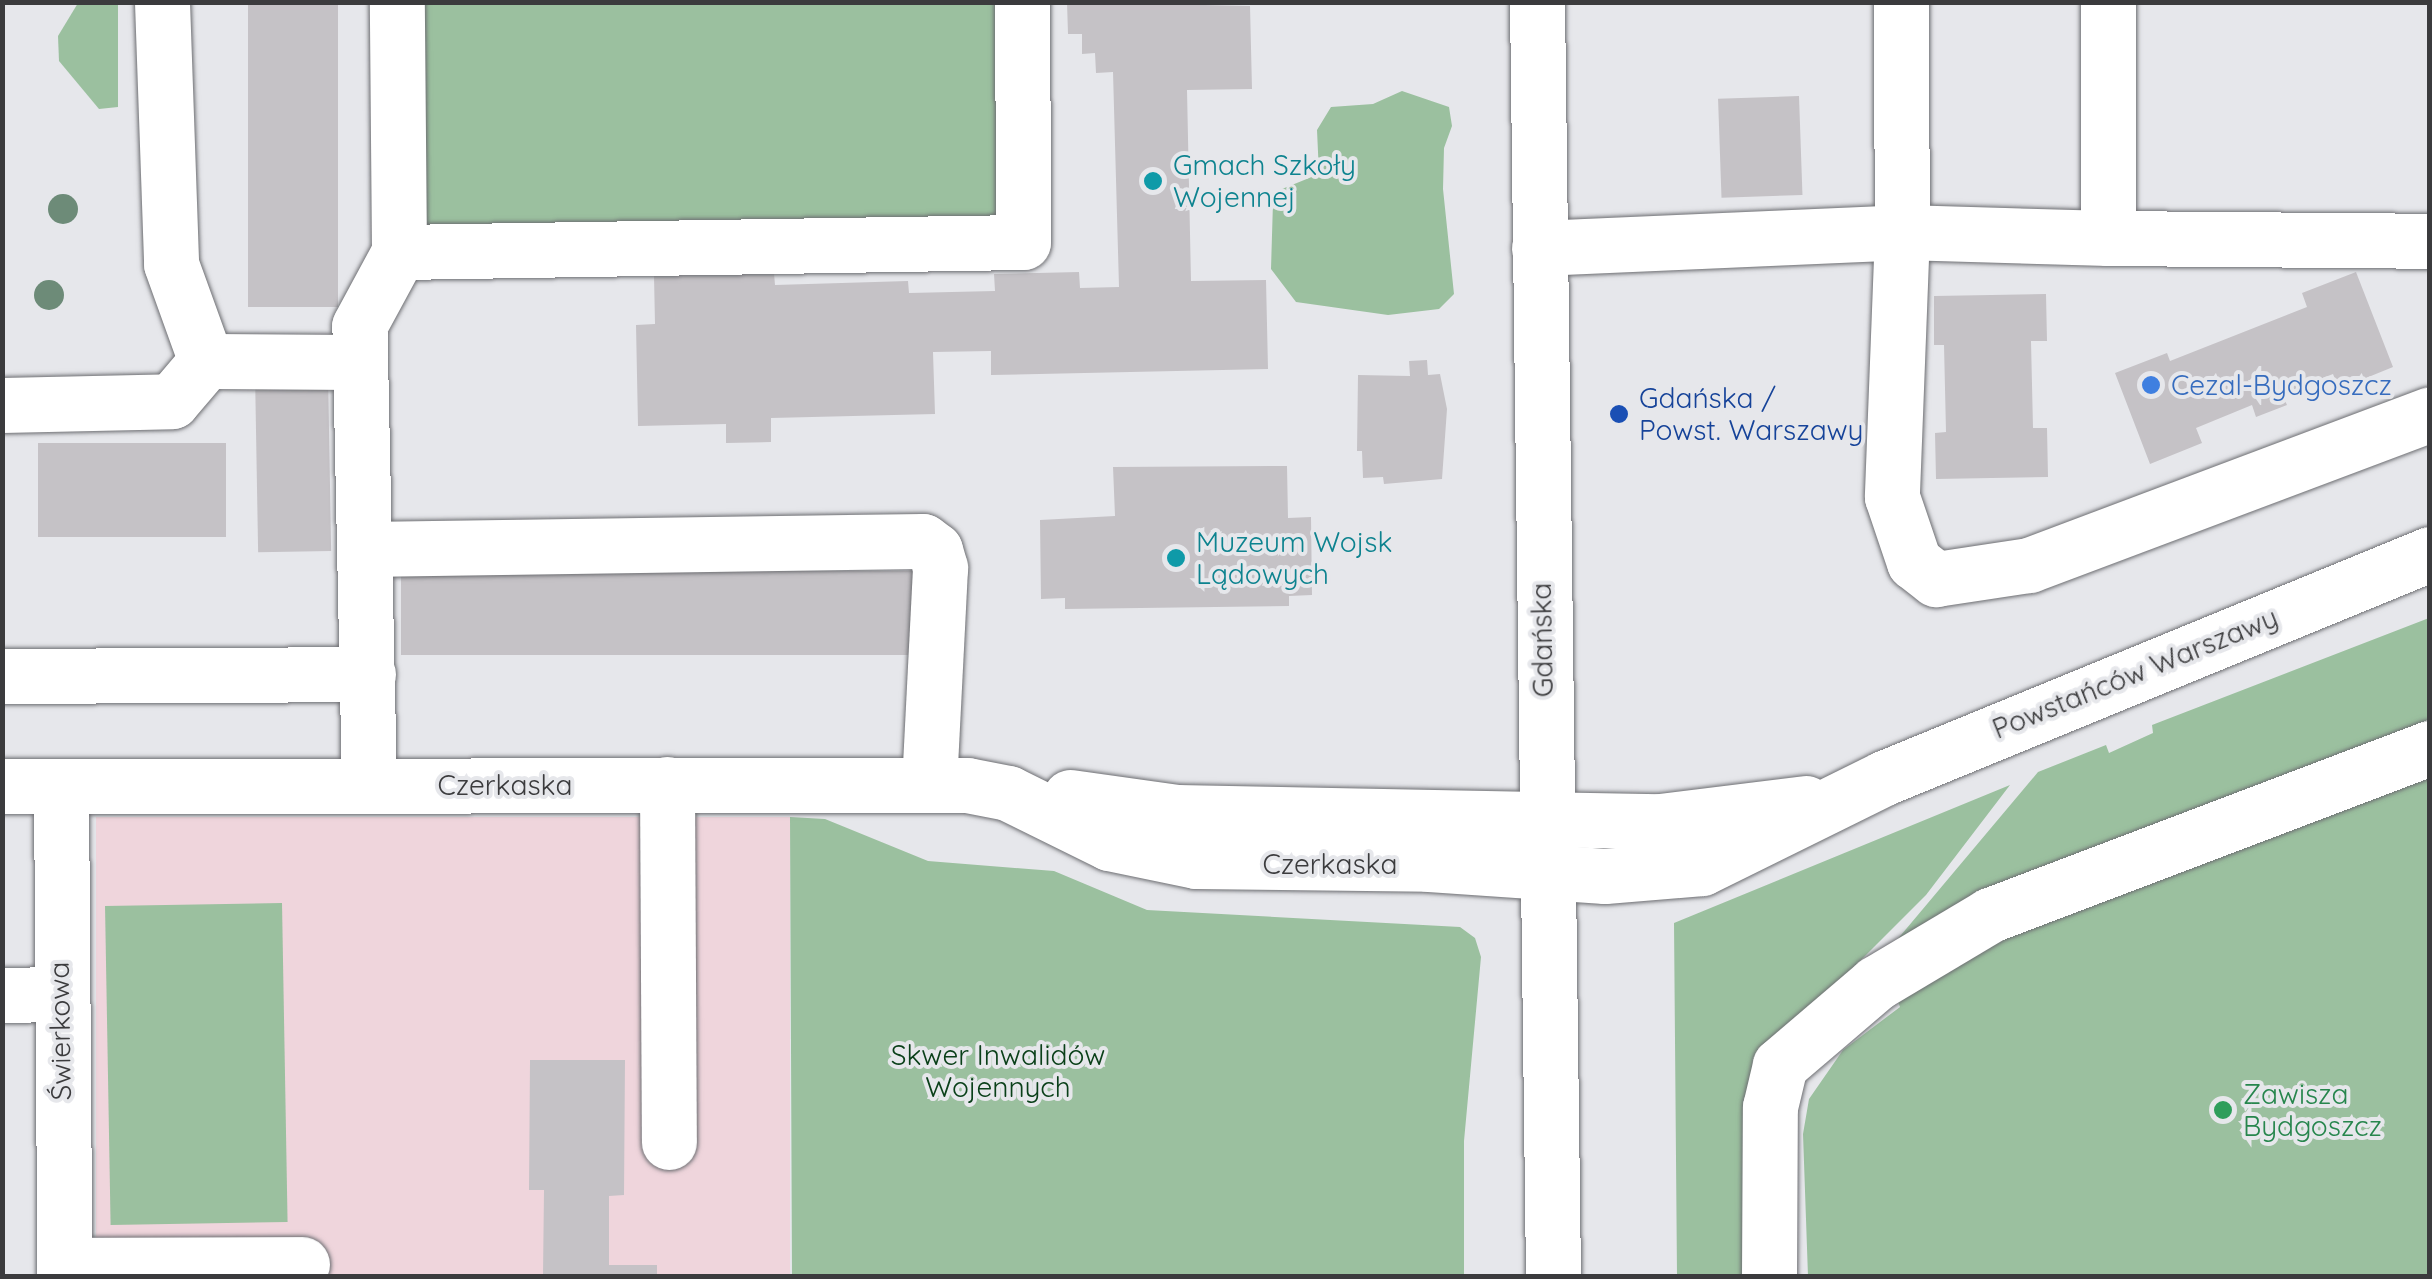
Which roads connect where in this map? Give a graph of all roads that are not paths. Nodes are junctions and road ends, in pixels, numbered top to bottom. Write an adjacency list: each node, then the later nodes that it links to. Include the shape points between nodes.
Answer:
1 (162, 2): 12 (street, via 171,264)
2 (397, 2): 11 (street)
3 (1022, 2): 11 (street, via 1024,242)
4 (1536, 2): 10 (street, Gdańska)
5 (1901, 2): 7 (street)
6 (2108, 2): 8 (street)
7 (1902, 232): 8 (street); 10 (street); 15 (street, via 1892,497 1914,562 1936,579 2029,565)
8 (2108, 238): 9 (street)
9 (2430, 240)
10 (1539, 248): 28 (street, Gdańska)
11 (399, 252): 13 (street, via 359,326)
12 (206, 362): 13 (street); 14 (street, via 172,401)
13 (360, 362): 16 (street)
14 (2, 405)
15 (2430, 414)
16 (364, 549): 18 (street); 25 (street, via 923,541 936,550 940,568)
17 (2430, 554): 27 (street, Powstańców Warszawy)
18 (368, 674): 19 (street); 22 (street)
19 (2, 676)
20 (2430, 748): 36 (street, via 1990,915 1876,983 1780,1065 1770,1107)
21 (667, 784): 22 (street, Czerkaska); 25 (street, Czerkaska); 32 (street)
22 (369, 785): 24 (street, Czerkaska)
23 (2, 786): 24 (street, Czerkaska)
24 (61, 786): 31 (street, Świerkowa)
25 (928, 786): 26 (street, Czerkaska)
26 (1008, 793): 28 (street, Czerkaska, via 1036,788 1157,812); 29 (street, Czerkaska, via 1109,843 1196,861 1429,864)
27 (1843, 797): 28 (street, Powstańców Warszawy, via 1697,820); 29 (street, Powstańców Warszawy, via 1702,868)
28 (1545, 818): 29 (street, Gdańska)
29 (1546, 874): 35 (street, Gdańska)
30 (2, 994): 31 (street)
31 (60, 994): 34 (street, Świerkowa)
32 (669, 1142)
33 (302, 1264): 34 (street)
34 (64, 1271)
35 (1553, 1276)
36 (1769, 1276)

